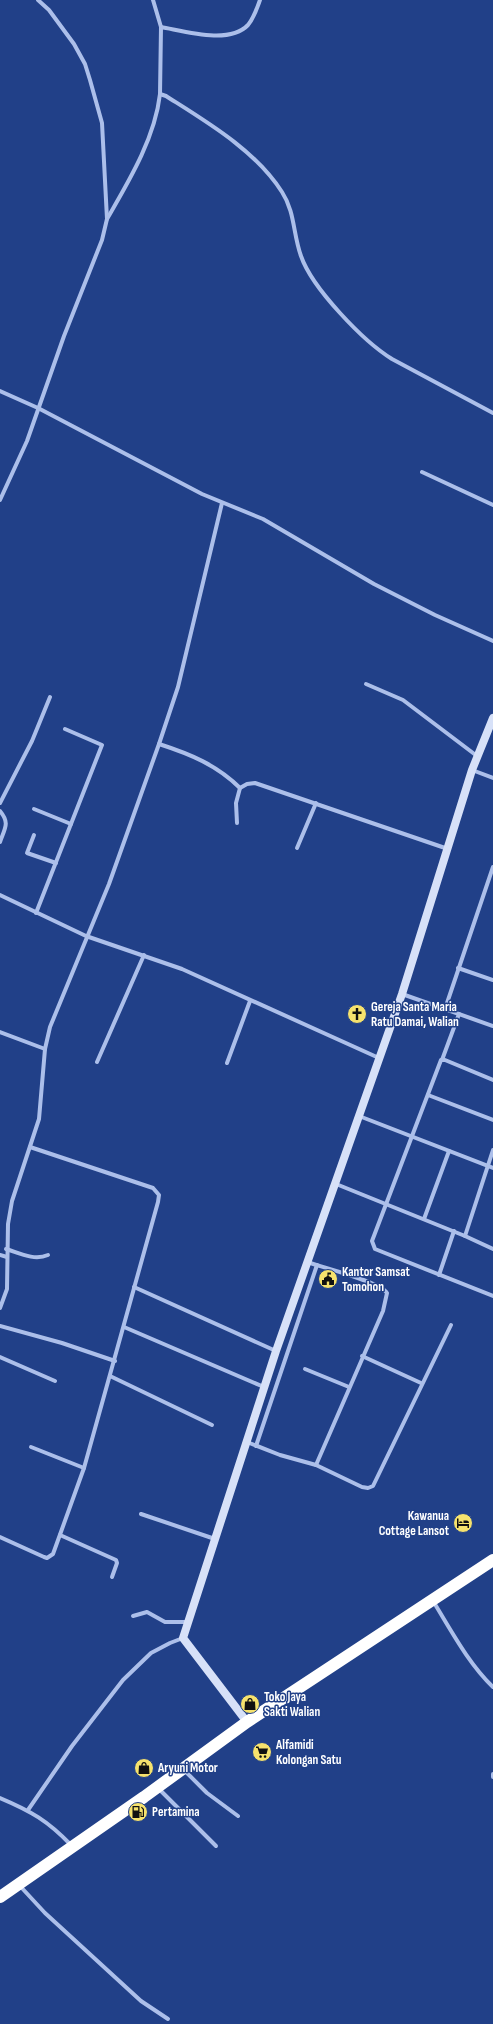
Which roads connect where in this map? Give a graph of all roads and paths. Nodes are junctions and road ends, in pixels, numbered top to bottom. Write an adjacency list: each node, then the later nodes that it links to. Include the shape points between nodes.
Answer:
1 (38, 0): 6 (street, via 49,10 74,44 90,80 102,123)
2 (153, 0): 4 (street)
3 (260, 0): 4 (street, via 247,26 228,35 206,36)
4 (161, 27): 5 (street)
5 (160, 94): 6 (street, via 154,124 125,188); 9 (street, via 213,126 272,178 288,202 294,218 301,257 309,273 355,331 392,360)
6 (107, 220): 8 (street, via 102,240)
7 (0, 391): 8 (street)
8 (38, 408): 11 (street, via 27,441); 12 (street)
9 (493, 412)
10 (422, 472): 13 (street)
11 (0, 500)
12 (222, 503): 14 (street, via 263,519 374,584); 19 (street, via 178,687)
13 (493, 505)
14 (493, 641)
15 (366, 684): 20 (street, via 403,700 438,729)
16 (50, 697): 24 (street, via 32,741)
17 (493, 718): 20 (street)
18 (65, 729): 29 (street, via 102,745)
19 (159, 744): 23 (street, via 193,755 220,770); 39 (street, via 109,884)
20 (477, 756): 21 (street)
21 (472, 770): 22 (street); 33 (street)
22 (493, 778)
23 (240, 788): 25 (street, via 255,783); 28 (street, via 236,803)
24 (0, 803)
25 (316, 803): 32 (street); 33 (street)
26 (34, 809): 29 (street)
27 (0, 811): 31 (street, via 7,823)
28 (237, 823)
29 (71, 824): 34 (street)
30 (34, 835): 34 (street, via 27,853)
31 (0, 842)
32 (297, 848)
33 (449, 850): 43 (street)
34 (56, 863): 38 (street)
35 (493, 868): 36 (street)
36 (492, 873): 41 (street)
37 (0, 895): 38 (street)
38 (36, 913): 39 (street)
39 (86, 936): 40 (street); 49 (street, via 50,1027)
40 (144, 955): 44 (street); 52 (street)
41 (458, 968): 42 (street); 45 (street)
42 (493, 980)
43 (402, 994): 45 (street); 50 (street)
44 (250, 1000): 50 (street); 53 (street)
45 (445, 1009): 46 (street)
46 (459, 1014): 47 (street); 51 (street)
47 (493, 1026)
48 (0, 1032): 49 (street)
49 (45, 1049): 59 (street, via 39,1119)
50 (380, 1059): 56 (street)
51 (442, 1060): 54 (street); 55 (street)
52 (97, 1062)
53 (227, 1063)
54 (493, 1080)
55 (428, 1095): 57 (street); 58 (street)
56 (359, 1116): 58 (street); 64 (street)
57 (493, 1120)
58 (411, 1137): 61 (street); 65 (street)
59 (30, 1147): 69 (street, via 12,1201); 77 (street, via 157,1191 158,1202)
60 (493, 1150): 62 (street)
61 (449, 1151): 62 (street); 66 (street)
62 (487, 1166): 63 (street); 68 (street)
63 (493, 1168)
64 (336, 1184): 65 (street); 74 (street)
65 (386, 1204): 66 (street); 76 (street, via 373,1239 373,1246)
66 (424, 1219): 67 (street)
67 (454, 1231): 68 (street); 76 (street)
68 (465, 1236): 70 (street)
69 (6, 1249): 72 (street, via 32,1257); 73 (street)
70 (493, 1249)
71 (0, 1255): 73 (street)
72 (48, 1255)
73 (7, 1257): 79 (street, via 7,1289)
74 (308, 1262): 75 (street); 83 (street)
75 (317, 1265): 84 (street, via 372,1283 387,1293 383,1311); 95 (street)
76 (438, 1275): 78 (street)
77 (134, 1286): 82 (street); 83 (street)
78 (493, 1296)
79 (0, 1308)
80 (451, 1325): 90 (street)
81 (0, 1326): 86 (street, via 62,1343)
82 (124, 1326): 86 (street); 91 (street)
83 (276, 1351): 91 (street)
84 (362, 1356): 90 (street); 92 (street)
85 (0, 1357): 89 (street)
86 (115, 1362): 88 (street)
87 (305, 1370): 92 (street)
88 (110, 1376): 93 (street); 98 (street)
89 (56, 1381)
90 (421, 1383): 97 (street, via 373,1486 362,1487)
91 (264, 1387): 94 (street)
92 (349, 1387): 97 (street)
93 (212, 1426)
94 (247, 1442): 95 (street); 102 (street)
95 (256, 1446): 97 (street)
96 (31, 1447): 98 (street)
97 (316, 1465)
98 (84, 1468): 100 (street)
99 (141, 1514): 102 (street)
100 (60, 1535): 101 (street, via 53,1554 47,1558); 104 (street, via 116,1560)
101 (0, 1537)
102 (215, 1539): 107 (street)
103 (493, 1560): 105 (highway)
104 (112, 1577)
105 (432, 1599): 109 (street, via 483,1678); 110 (highway)
106 (133, 1616): 107 (street, via 148,1612 169,1623)
107 (188, 1622): 108 (street)
108 (183, 1638): 110 (street); 114 (street, via 151,1653 123,1680 72,1746)
109 (493, 1687)
110 (247, 1722): 111 (highway)
111 (183, 1768): 112 (highway); 115 (street, via 202,1788)
112 (158, 1788): 116 (highway); 117 (street)
113 (0, 1798): 114 (street)
114 (28, 1810): 116 (street)
115 (238, 1816)
116 (73, 1846): 118 (highway)
117 (216, 1846)
118 (18, 1884): 119 (highway); 120 (street, via 45,1914 141,2001)
119 (0, 1897)
120 (168, 2019)

